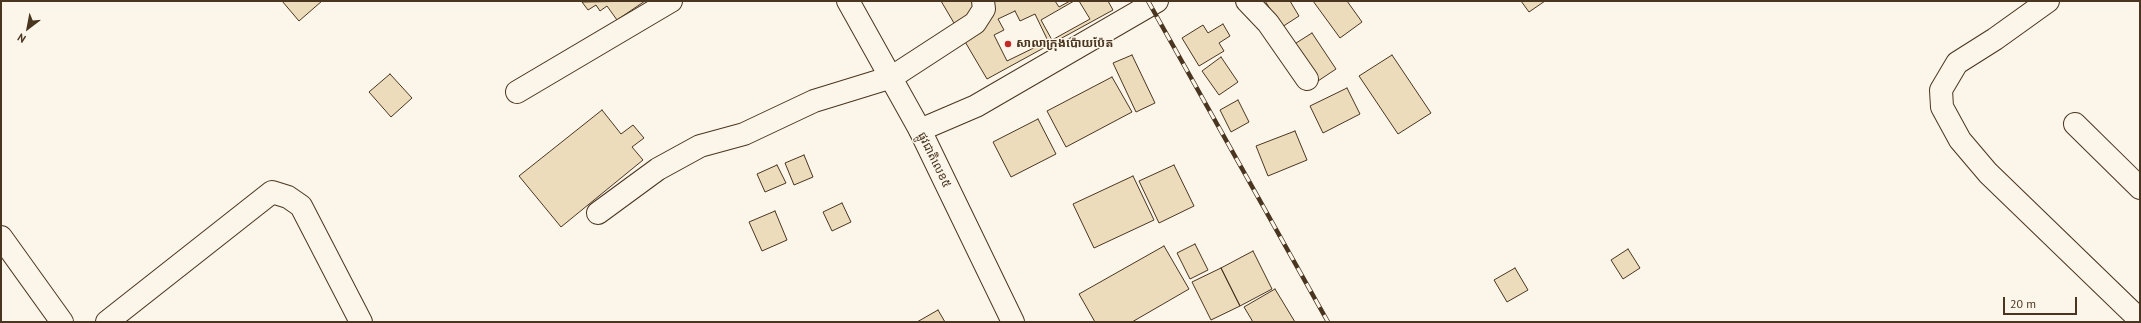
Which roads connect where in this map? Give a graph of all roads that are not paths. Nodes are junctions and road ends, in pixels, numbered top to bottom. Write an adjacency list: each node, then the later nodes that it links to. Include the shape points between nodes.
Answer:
1 (671, 1): 9 (main road)
2 (848, 1): 7 (main road, ផ្លូវជាតិលេខ៥)
3 (983, 1): 7 (main road, via 984,9 975,23)
4 (1157, 1): 11 (main road, via 976,106)
5 (1247, 1): 8 (main road, via 1268,23)
6 (2048, 1): 15 (main road, via 1957,63 1941,90 1942,107 1960,140 1988,173)
7 (892, 77): 11 (main road, ផ្លូវជាតិលេខ៥); 13 (main road, via 814,101 744,134 700,146 658,169)
8 (1307, 79)
9 (517, 92)
10 (2075, 124): 12 (main road)
11 (920, 130): 19 (main road, ផ្លូវជាតិលេខ៥)
12 (2140, 188)
13 (598, 213)
14 (1, 237): 16 (main road)
15 (2140, 320)
16 (62, 322)
17 (107, 322): 18 (main road, via 272,192 288,197 301,206)
18 (360, 322)
19 (1013, 322)

